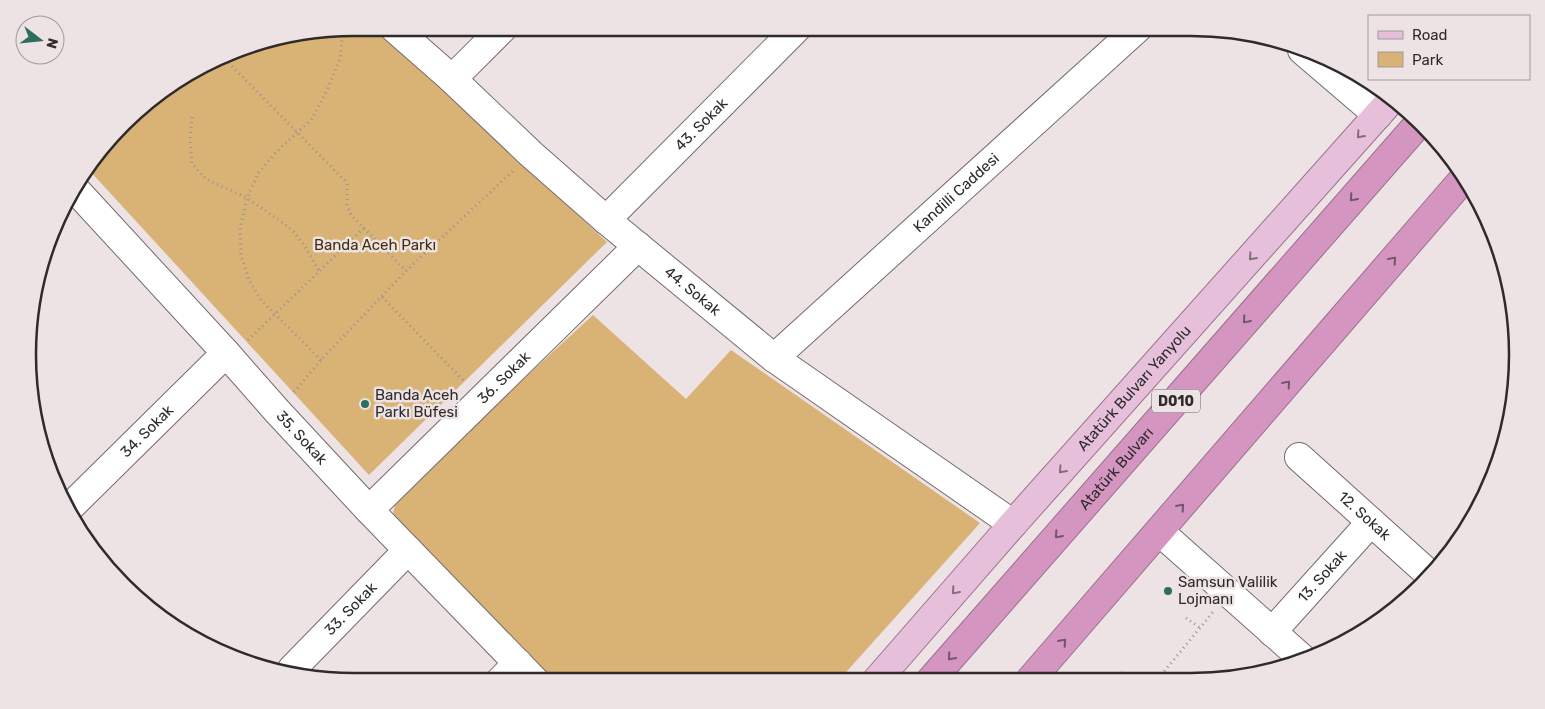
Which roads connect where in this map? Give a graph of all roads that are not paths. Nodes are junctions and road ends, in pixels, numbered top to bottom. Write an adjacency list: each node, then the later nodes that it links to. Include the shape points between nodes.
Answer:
1 (403, 36): 6 (street, 44. Sokak)
2 (495, 36): 6 (street)
3 (789, 36): 11 (street, 43. Sokak)
4 (1129, 36): 14 (street, Kandilli Caddesi)
5 (1327, 67): 7 (street)
6 (452, 79): 11 (street, 44. Sokak)
7 (1385, 107): 19 (main road, Atatürk Bulvarı Yanyolu, one-way to 19)
8 (1415, 128): 28 (highway, Atatürk Bulvarı / D010, one-way to 28)
9 (1459, 184): 20 (highway, one-way to 9)
10 (80, 194): 13 (street, 35. Sokak)
11 (606, 220): 12 (street, 44. Sokak)
12 (638, 246): 14 (street, 44. Sokak); 17 (street, 36. Sokak)
13 (228, 355): 16 (street, 34. Sokak); 17 (street, 35. Sokak)
14 (774, 358): 19 (street, 44. Sokak)
15 (1299, 456): 18 (street, 12. Sokak)
16 (74, 504)
17 (369, 510): 21 (street, 35. Sokak)
18 (1371, 522): 22 (street, 12. Sokak); 23 (street, 13. Sokak)
19 (1013, 524): 27 (main road, Atatürk Bulvarı Yanyolu, one-way to 27)
20 (1160, 532): 23 (street); 29 (highway, one-way to 20)
21 (408, 550): 25 (street, 33. Sokak); 26 (street, 35. Sokak)
22 (1425, 570)
23 (1272, 632): 24 (street)
24 (1298, 654)
25 (294, 667)
26 (516, 673)
27 (883, 673)
28 (937, 673)
29 (1036, 673)

